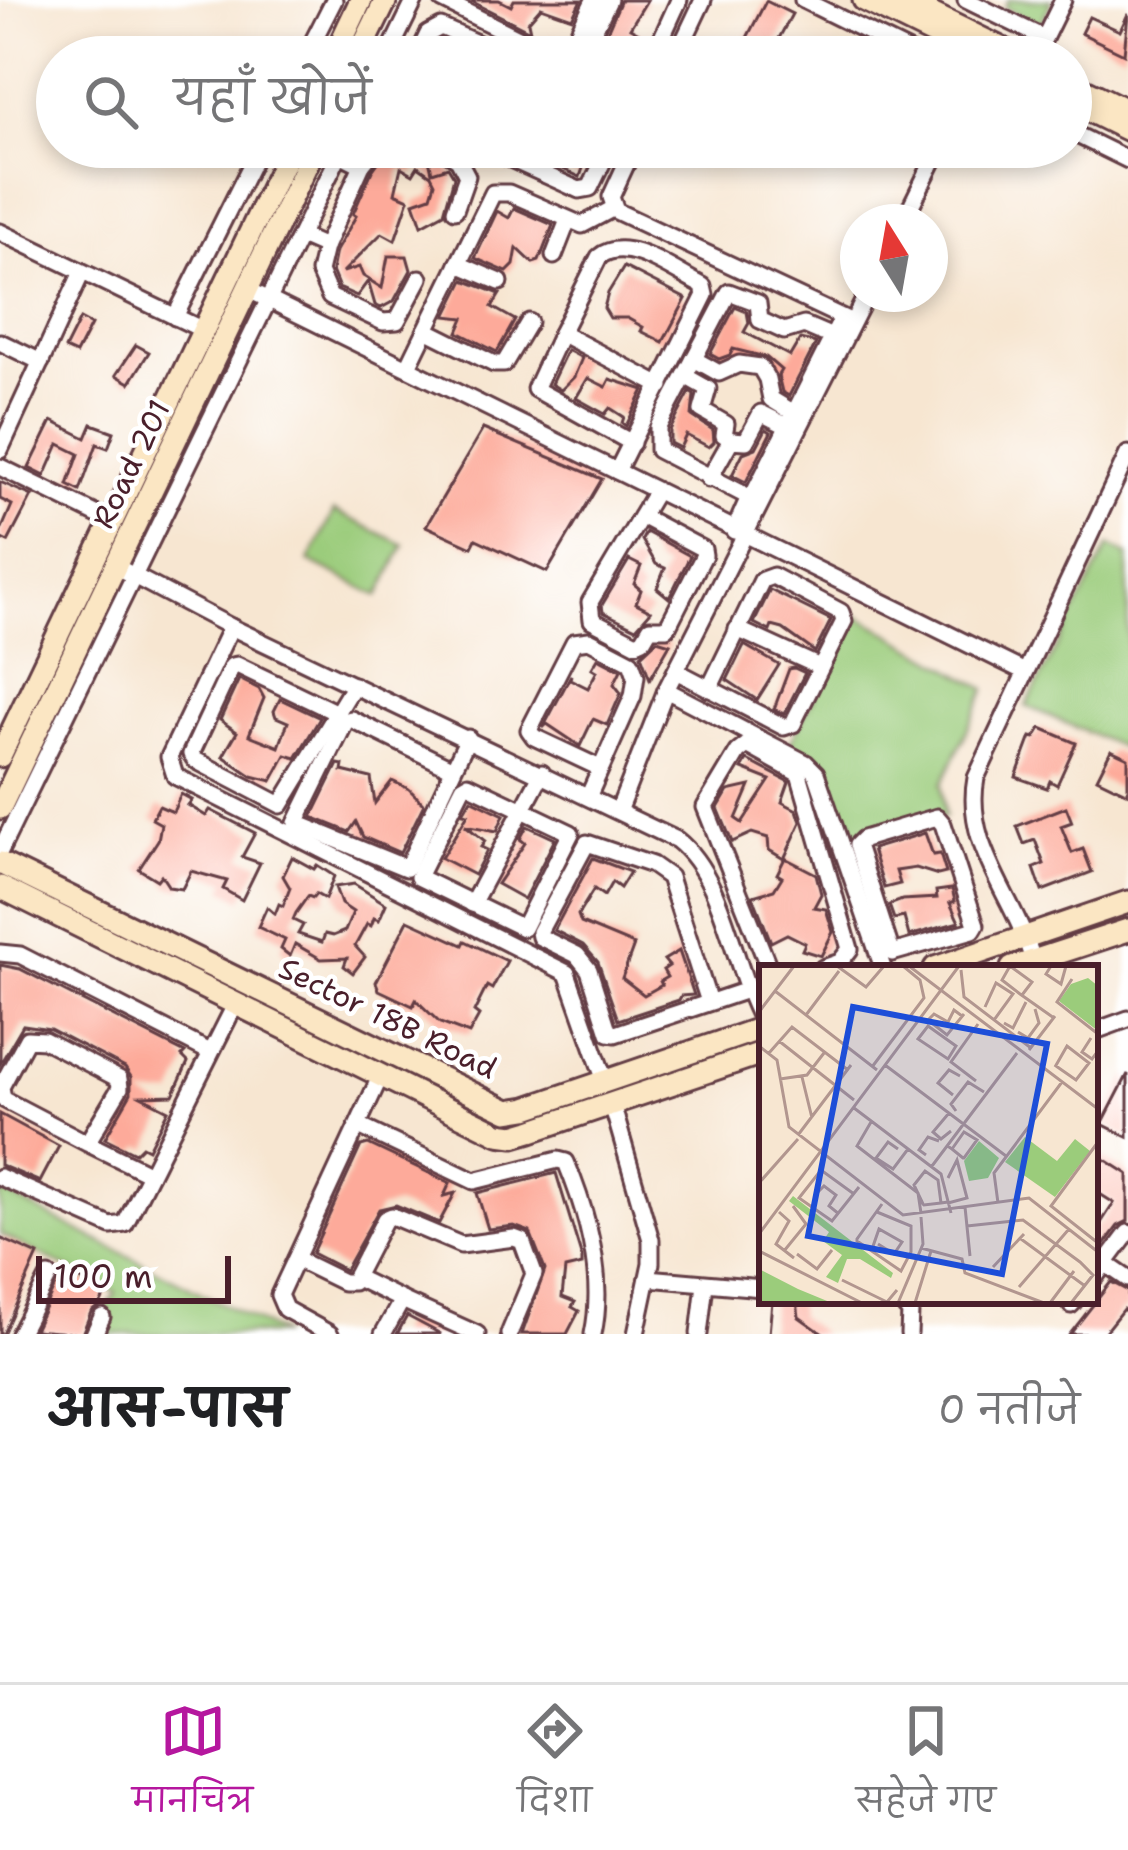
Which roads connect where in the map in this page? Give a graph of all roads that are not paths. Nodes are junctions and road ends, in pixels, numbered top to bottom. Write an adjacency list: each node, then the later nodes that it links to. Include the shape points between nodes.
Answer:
1 (334, 0): 15 (street)
2 (362, 0): 16 (street)
3 (386, 0): 17 (street)
4 (415, 0): 18 (street)
5 (442, 0): 21 (street)
6 (594, 0): 22 (street)
7 (609, 0): 23 (street)
8 (680, 0): 24 (street)
9 (703, 0): 25 (street)
10 (802, 0): 26 (street)
11 (864, 0): 27 (street)
12 (903, 0): 28 (street)
13 (966, 0): 29 (street)
14 (1063, 0): 30 (street)
15 (316, 36)
16 (344, 36)
17 (368, 36)
18 (398, 36)
19 (428, 36): 20 (street, via 441,27)
20 (461, 36)
21 (514, 36)
22 (576, 36)
23 (591, 36)
24 (662, 36)
25 (686, 36)
26 (876, 36)
27 (935, 36)
28 (976, 36)
29 (1040, 36)
30 (1045, 36)
31 (1092, 92): 32 (street)
32 (1128, 110)
33 (1092, 112): 34 (street)
34 (1128, 130)
35 (1092, 142): 36 (street)
36 (1128, 160)
37 (249, 168): 62 (street)
38 (281, 168): 65 (street, Road 201)
39 (305, 168): 59 (street, Road 201)
40 (333, 168): 52 (street)
41 (361, 168): 53 (street)
42 (463, 168): 49 (street, via 466,188)
43 (531, 168): 44 (street, via 580,190 590,188)
44 (600, 168)
45 (624, 168): 48 (street)
46 (930, 168): 47 (street)
47 (912, 204)
48 (614, 208): 50 (street, via 589,224); 63 (street)
49 (455, 210)
50 (568, 220): 54 (street); 55 (street, via 497,191)
51 (0, 232): 56 (street)
52 (300, 236): 53 (street); 60 (street)
53 (325, 247): 57 (street, via 319,272 326,293 382,322 398,320)
54 (554, 256)
55 (458, 263): 58 (street); 66 (street)
56 (82, 272): 62 (street); 71 (street)
57 (420, 278)
58 (500, 282)
59 (248, 290): 60 (street); 88 (street, Road 201)
60 (269, 300): 72 (street); 88 (street)
61 (853, 312): 63 (street)
62 (175, 316): 65 (street)
63 (847, 320): 68 (street); 87 (street)
64 (529, 322): 66 (street, via 499,365)
65 (203, 330): 86 (street, Road 201)
66 (426, 331): 72 (street)
67 (561, 333): 74 (street); 74 (street, via 610,249 627,248 703,286); 77 (street, via 535,389)
68 (832, 337): 70 (street, via 804,325 784,332 760,320 758,303 733,291); 75 (street)
69 (0, 342): 71 (street)
70 (694, 358): 73 (street); 75 (street, via 719,373 739,364 760,367 769,397)
71 (41, 362): 78 (street)
72 (408, 367): 81 (street)
73 (685, 376): 76 (street, via 708,389 702,410 726,424); 82 (street, via 656,444)
74 (661, 386): 77 (street)
75 (791, 420): 76 (street, via 761,413 746,441); 84 (street)
76 (731, 440): 82 (street)
77 (632, 443): 81 (street)
78 (0, 450)
79 (1128, 454): 93 (street)
80 (0, 467): 86 (street)
81 (617, 471): 83 (street)
82 (709, 479): 84 (street)
83 (656, 491): 85 (street); 87 (street)
84 (749, 496): 87 (street)
85 (641, 516): 85 (street, via 589,608 592,620 636,643 650,628 667,628 704,555)
86 (112, 522): 99 (street, Road 201)
87 (740, 535): 92 (street); 93 (street)
88 (125, 570): 89 (street); 104 (street, Road 201); 108 (street)
89 (231, 627): 94 (street); 133 (street, via 169,757 175,776 567,973)
90 (737, 629): 91 (street); 91 (street, via 758,585 772,576 843,616); 95 (street)
91 (820, 667): 95 (street, via 788,726)
92 (676, 671): 95 (street); 96 (street)
93 (1023, 671): 107 (street, via 976,778 973,817)
94 (354, 685): 97 (street); 98 (street)
95 (710, 688)
96 (666, 690): 106 (street); 119 (street, via 816,773)
97 (339, 714): 97 (street, via 281,806 190,754 232,666)
98 (468, 738): 101 (street); 102 (street)
99 (0, 756)
100 (600, 768): 100 (street, via 529,730 578,640 631,662 637,676); 103 (street)
101 (454, 769): 101 (street, via 406,868 296,823 351,719)
102 (542, 773): 103 (street); 105 (street)
103 (589, 795): 106 (street)
104 (0, 808)
105 (524, 808): 113 (street); 113 (street, via 571,837 525,926); 113 (street, via 473,784 463,787 418,877)
106 (619, 809): 122 (street, via 677,839 704,866)
107 (982, 849): 109 (street); 115 (street)
108 (0, 851)
109 (955, 858): 109 (street, via 937,818 859,842 892,953 973,930)
110 (0, 863): 123 (street, Sector 18B Road)
111 (0, 887): 125 (street, Sector 18B Road)
112 (1128, 902): 115 (street)
113 (472, 904)
114 (1128, 930): 121 (street)
115 (1026, 935): 120 (street); 121 (street)
116 (0, 953): 130 (street, via 20,955)
117 (768, 965): 118 (street, via 706,817 747,745 799,774 850,949)
118 (832, 965)
119 (882, 965)
120 (943, 965)
121 (1022, 965)
122 (753, 993): 124 (street)
123 (288, 1002): 127 (street); 133 (street, Sector 18B Road, via 508,1111)
124 (709, 1002): 124 (street, via 609,1033 589,970 539,932 587,843 669,877)
125 (235, 1005): 127 (street, Sector 18B Road); 130 (street)
126 (1128, 1019): 129 (street)
127 (277, 1025): 132 (street, Sector 18B Road)
128 (759, 1025): 133 (street, Sector 18B Road)
129 (1098, 1030)
130 (211, 1052): 137 (street)
131 (759, 1054): 134 (street, Sector 18B Road)
132 (381, 1075): 134 (street, Sector 18B Road, via 514,1136); 135 (street)
133 (605, 1081)
134 (612, 1104): 144 (street, via 651,1240)
135 (359, 1126): 140 (street); 157 (street, via 474,1181 566,1162 597,1269)
136 (87, 1143): 136 (street, via 119,1079 44,1040 27,1040 2,1099); 137 (street)
137 (150, 1174): 138 (street, via 119,1227)
138 (0, 1177)
139 (1128, 1233): 141 (street)
140 (296, 1259): 143 (street, via 343,1282); 153 (street, via 279,1301)
141 (1101, 1270): 145 (street)
142 (49, 1276): 151 (street)
143 (355, 1277): 148 (street); 156 (street, via 388,1216 461,1245 518,1238 534,1274)
144 (648, 1278): 146 (street); 158 (street)
145 (1128, 1279)
146 (704, 1284): 147 (street); 159 (street)
147 (759, 1288)
148 (402, 1300): 154 (street); 155 (street)
149 (903, 1304): 160 (street)
150 (102, 1317): 152 (street)
151 (19, 1334)
152 (94, 1334)
153 (330, 1334)
154 (382, 1334)
155 (477, 1334)
156 (509, 1334)
157 (593, 1334)
158 (635, 1334)
159 (699, 1334)
160 (909, 1334)

